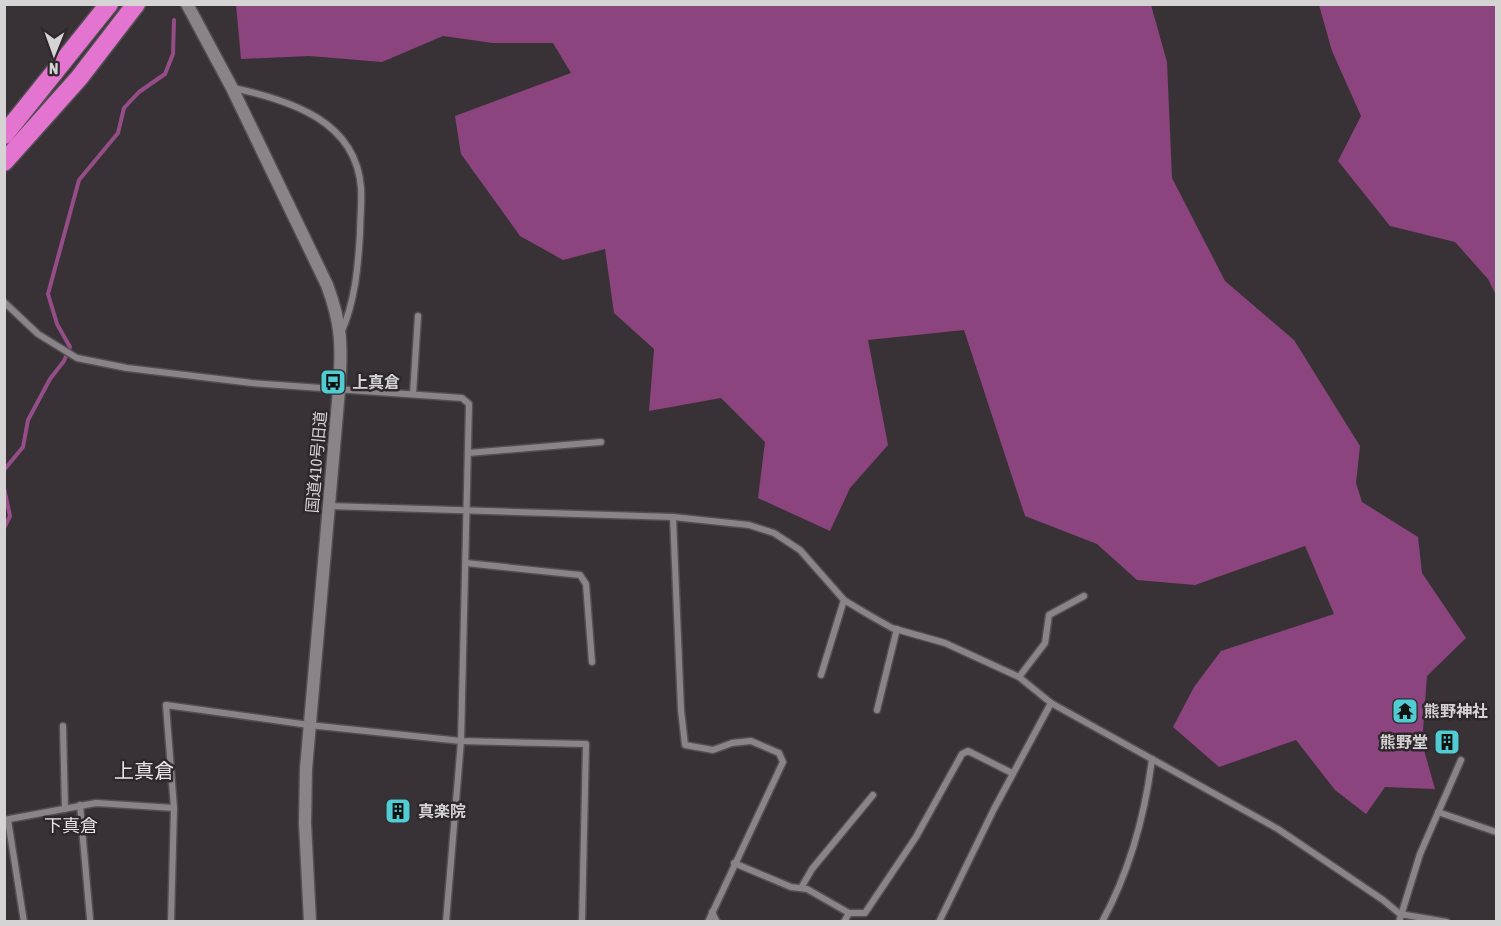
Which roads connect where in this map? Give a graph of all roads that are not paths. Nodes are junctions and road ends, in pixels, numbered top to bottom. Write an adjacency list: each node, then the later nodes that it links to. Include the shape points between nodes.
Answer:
1 (109, 4): 5 (highway)
2 (136, 4): 6 (highway, via 72,87)
3 (187, 4): 4 (street, 国道410号旧道)
4 (232, 88): 9 (street, 国道410号旧道, via 327,285); 9 (street, via 274,99 314,116 339,133 351,150 361,187 359,247 351,312)
5 (4, 135)
6 (4, 162)
7 (4, 302): 10 (street, via 39,334 75,357 181,375)
8 (418, 316): 11 (street)
9 (341, 333): 10 (street, 国道410号旧道)
10 (339, 390): 11 (street); 14 (street, 国道410号旧道)
11 (413, 394): 13 (street, via 462,398 469,404)
12 (601, 442): 13 (street)
13 (468, 453): 15 (street)
14 (329, 506): 15 (street); 26 (street, 国道410号旧道)
15 (467, 508): 16 (street); 17 (street)
16 (673, 517): 19 (street, via 749,525 774,533 800,550); 39 (street, via 685,745 713,750 751,741 779,753 783,762)
17 (466, 563): 21 (street, via 580,575 586,584); 28 (street)
18 (1084, 596): 23 (street, via 1049,615 1046,643)
19 (844, 600): 20 (street); 22 (street)
20 (897, 629): 23 (street, via 945,643); 25 (street)
21 (592, 662)
22 (821, 675)
23 (1019, 677): 24 (street)
24 (1052, 703): 29 (street); 31 (street)
25 (877, 710)
26 (309, 725): 28 (street); 34 (street, via 166,705); 47 (street, 国道410号旧道, via 305,801)
27 (63, 726): 35 (street)
28 (461, 741): 48 (street); 49 (street, via 586,744)
29 (1152, 759): 43 (street, via 1278,829 1383,900); 54 (street, via 1140,823 1114,899)
30 (1461, 760): 36 (street)
31 (1012, 773): 42 (street, via 968,751 962,754 916,837 865,913); 53 (street)
32 (873, 795): 40 (street)
33 (80, 805): 34 (street); 35 (street); 44 (street)
34 (174, 808): 46 (street)
35 (65, 809): 37 (street)
36 (1438, 812): 38 (street); 43 (street)
37 (6, 820): 45 (street)
38 (1497, 832)
39 (734, 863): 40 (street); 41 (street)
40 (801, 888): 42 (street)
41 (712, 912): 50 (street); 51 (street)
42 (849, 913): 52 (street)
43 (1400, 918): 55 (street)
44 (90, 919)
45 (24, 921)
46 (171, 921)
47 (310, 921)
48 (446, 921)
49 (582, 921)
50 (708, 921)
51 (717, 921)
52 (844, 921)
53 (939, 921)
54 (1102, 921)
55 (1447, 921)

